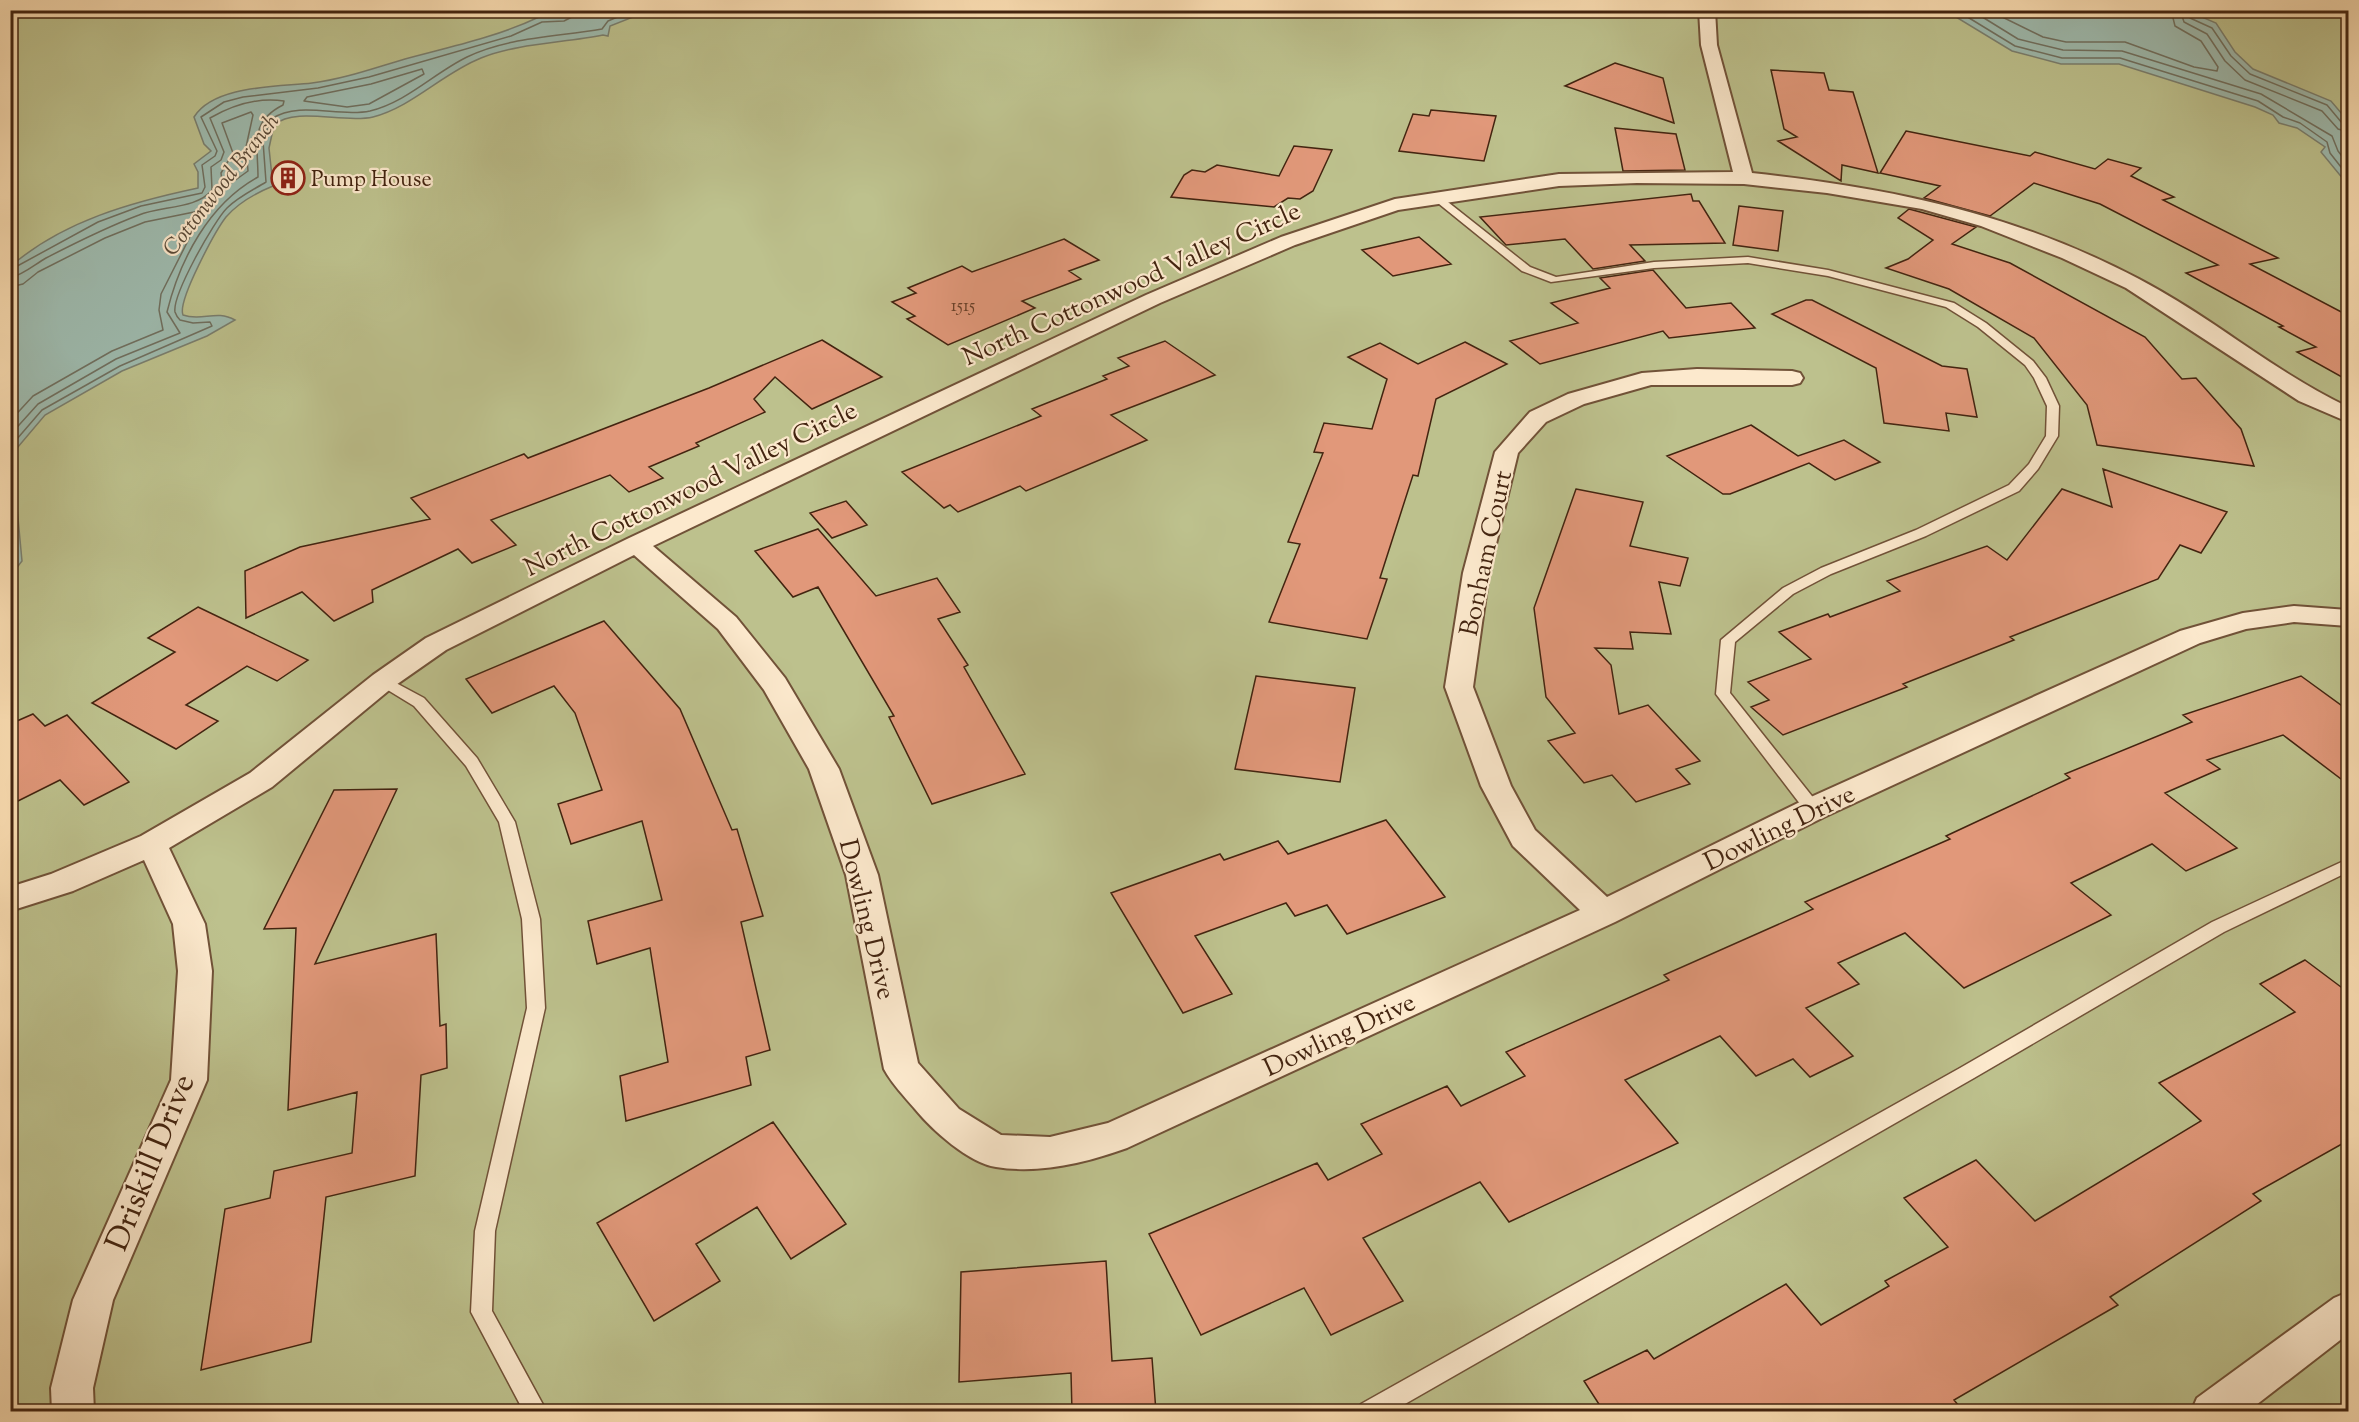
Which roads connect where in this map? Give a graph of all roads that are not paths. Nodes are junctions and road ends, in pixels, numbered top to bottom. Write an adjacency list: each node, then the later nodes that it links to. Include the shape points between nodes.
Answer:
1 (1707, 10): 2 (street, via 1709,45)
2 (1744, 178): 3 (street, North Cottonwood Valley Circle, via 1559,180); 5 (street, North Cottonwood Valley Circle, via 1924,204 1988,222 2133,284 2307,396)
3 (1436, 197): 6 (street, North Cottonwood Valley Circle, via 1354,218 1288,241); 9 (lane, via 1540,276 1556,280 1654,265 1748,260 1828,273 1950,305 2006,343 2040,378 2053,406 2052,436 2034,466 2014,488 1788,591 1728,640 1723,694)
4 (1791, 378): 13 (street, Bonham Court, via 1650,378 1576,399 1538,417 1508,452 1476,573 1459,687 1496,786 1524,838)
5 (2349, 415)
6 (636, 544): 8 (street, North Cottonwood Valley Circle, via 436,644); 13 (street, Dowling Drive, via 727,623 780,694 824,769 862,874 903,1069 946,1120 995,1151 1050,1153 1114,1137)
7 (2349, 618): 9 (street, Dowling Drive, via 2294,614 2243,621 2190,637)
8 (383, 681): 10 (street, North Cottonwood Valley Circle, via 261,780); 16 (lane, via 419,702 472,762 507,822 531,919 536,1008 485,1231 481,1312)
9 (1814, 809): 13 (street, Dowling Drive)
10 (152, 844): 12 (street, North Cottonwood Valley Circle, via 62,883); 15 (street, Driskill Drive, via 189,924 195,971 189,1080 93,1300 72,1388)
11 (2349, 865): 17 (lane, via 2218,927 1967,1074)
12 (10, 899)
13 (1604, 913)
14 (2349, 1311): 18 (street)
15 (74, 1412)
16 (536, 1412)
17 (1369, 1412)
18 (2212, 1412)

